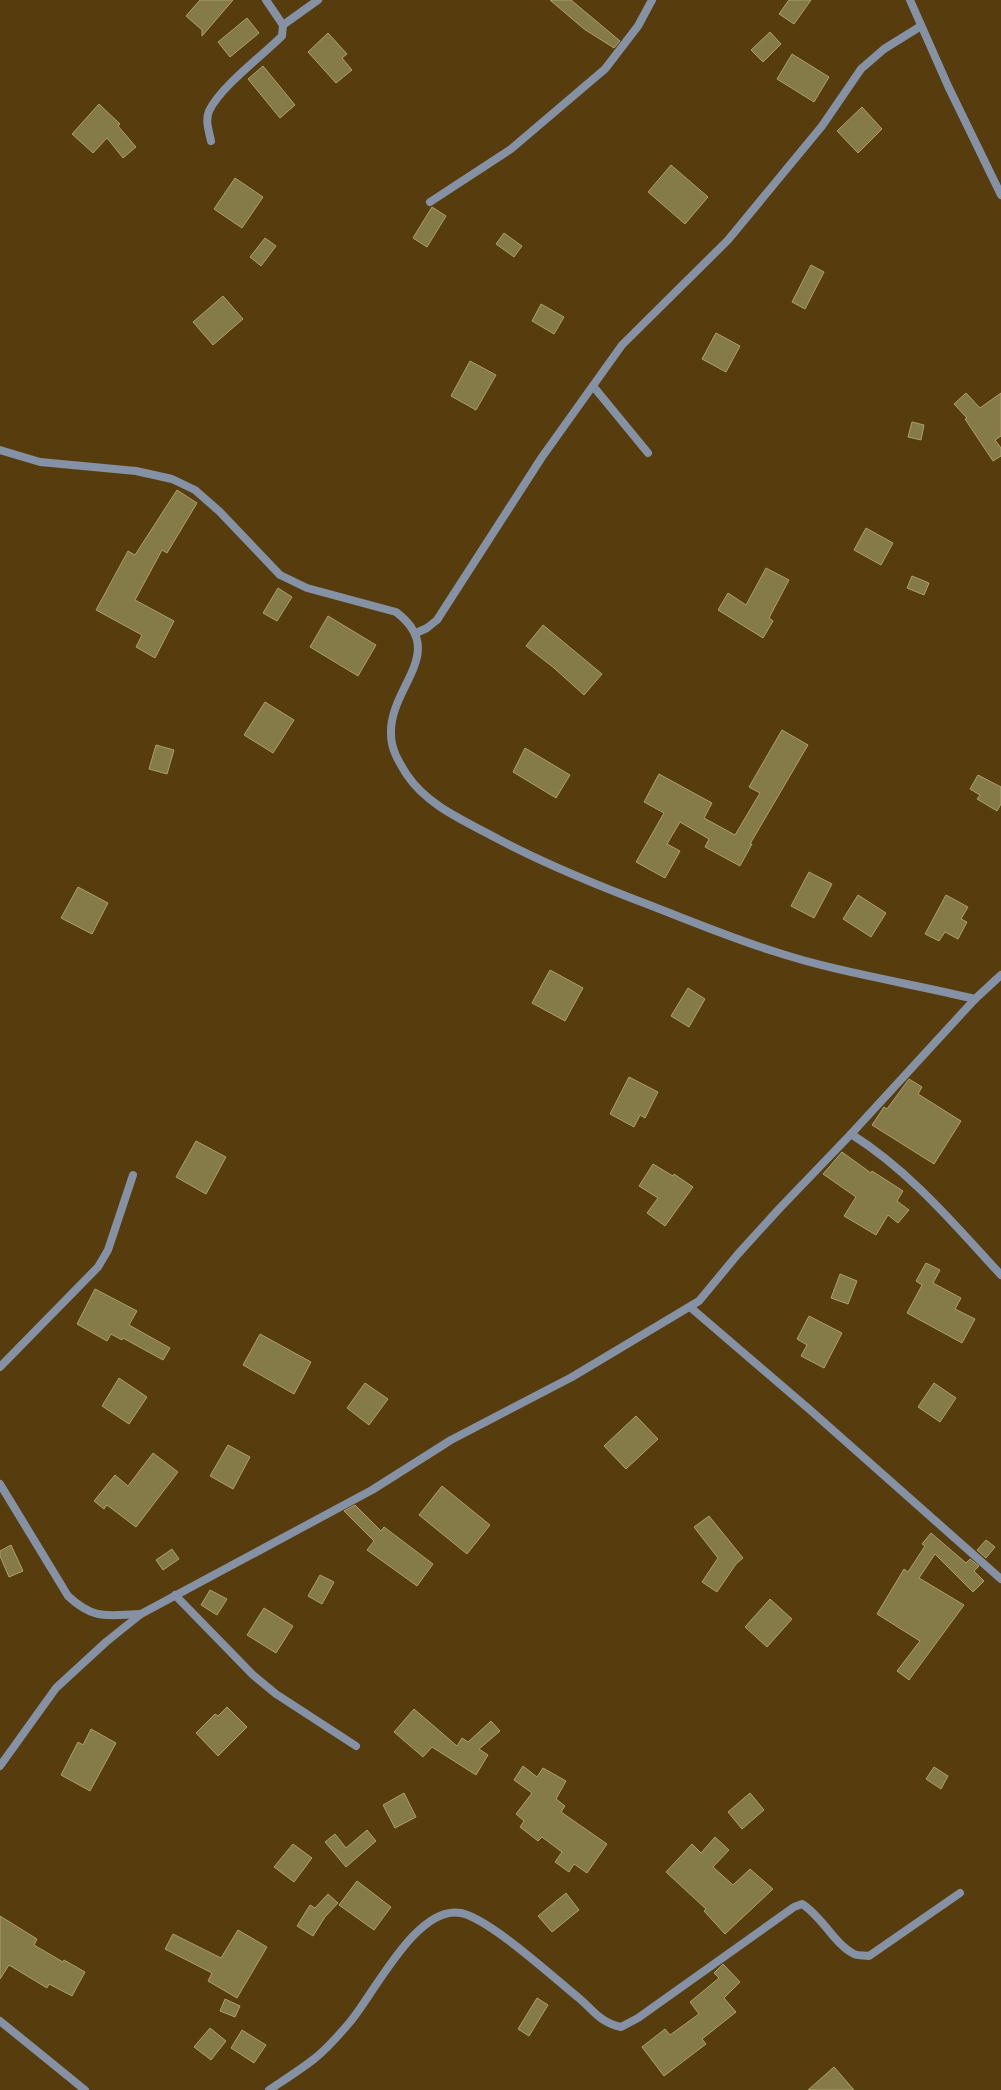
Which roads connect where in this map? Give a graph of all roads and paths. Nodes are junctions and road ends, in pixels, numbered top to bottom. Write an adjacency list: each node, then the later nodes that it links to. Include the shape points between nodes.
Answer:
1 (266, 0): 5 (street)
2 (318, 0): 5 (street)
3 (652, 0): 9 (street, via 638,26 605,69 511,149)
4 (910, 0): 6 (street)
5 (283, 25): 7 (street, via 282,36 222,92 209,111 207,123)
6 (921, 26): 8 (street); 10 (street, via 884,49 861,68 817,132 733,234 622,345)
7 (211, 141)
8 (1001, 195)
9 (430, 202)
10 (593, 386): 12 (street); 13 (street, via 542,457 437,620)
11 (0, 450): 13 (street, via 40,462 136,471 172,479 195,490 219,511 280,575 307,588 396,612 408,621)
12 (648, 453)
13 (416, 633): 15 (street, via 419,645 416,658 395,712 390,734 395,755 413,784 440,808 566,873 769,950 836,968)
14 (1001, 975): 15 (street)
15 (975, 999): 16 (street)
16 (851, 1134): 18 (street, via 910,1179); 19 (street, via 738,1254 699,1301)
17 (133, 1175): 20 (street, via 108,1250 98,1267)
18 (1001, 1275)
19 (690, 1307): 22 (street); 23 (street, via 572,1377 450,1440 372,1490)
20 (0, 1367)
21 (0, 1484): 24 (street, via 68,1596 81,1608 99,1615)
22 (1001, 1579)
23 (175, 1595): 24 (street); 25 (street, via 252,1675 276,1694)
24 (141, 1614): 26 (street, via 56,1688)
25 (356, 1746)
26 (0, 1766)
27 (960, 1893): 30 (street, via 869,1956 854,1954 809,1908 802,1904 794,1907 638,2018 621,2027 600,2018 582,2000 472,1915 454,1911 432,1918 416,1932 350,2021 314,2059)
28 (0, 2021): 29 (street)
29 (85, 2090)
30 (269, 2090)

